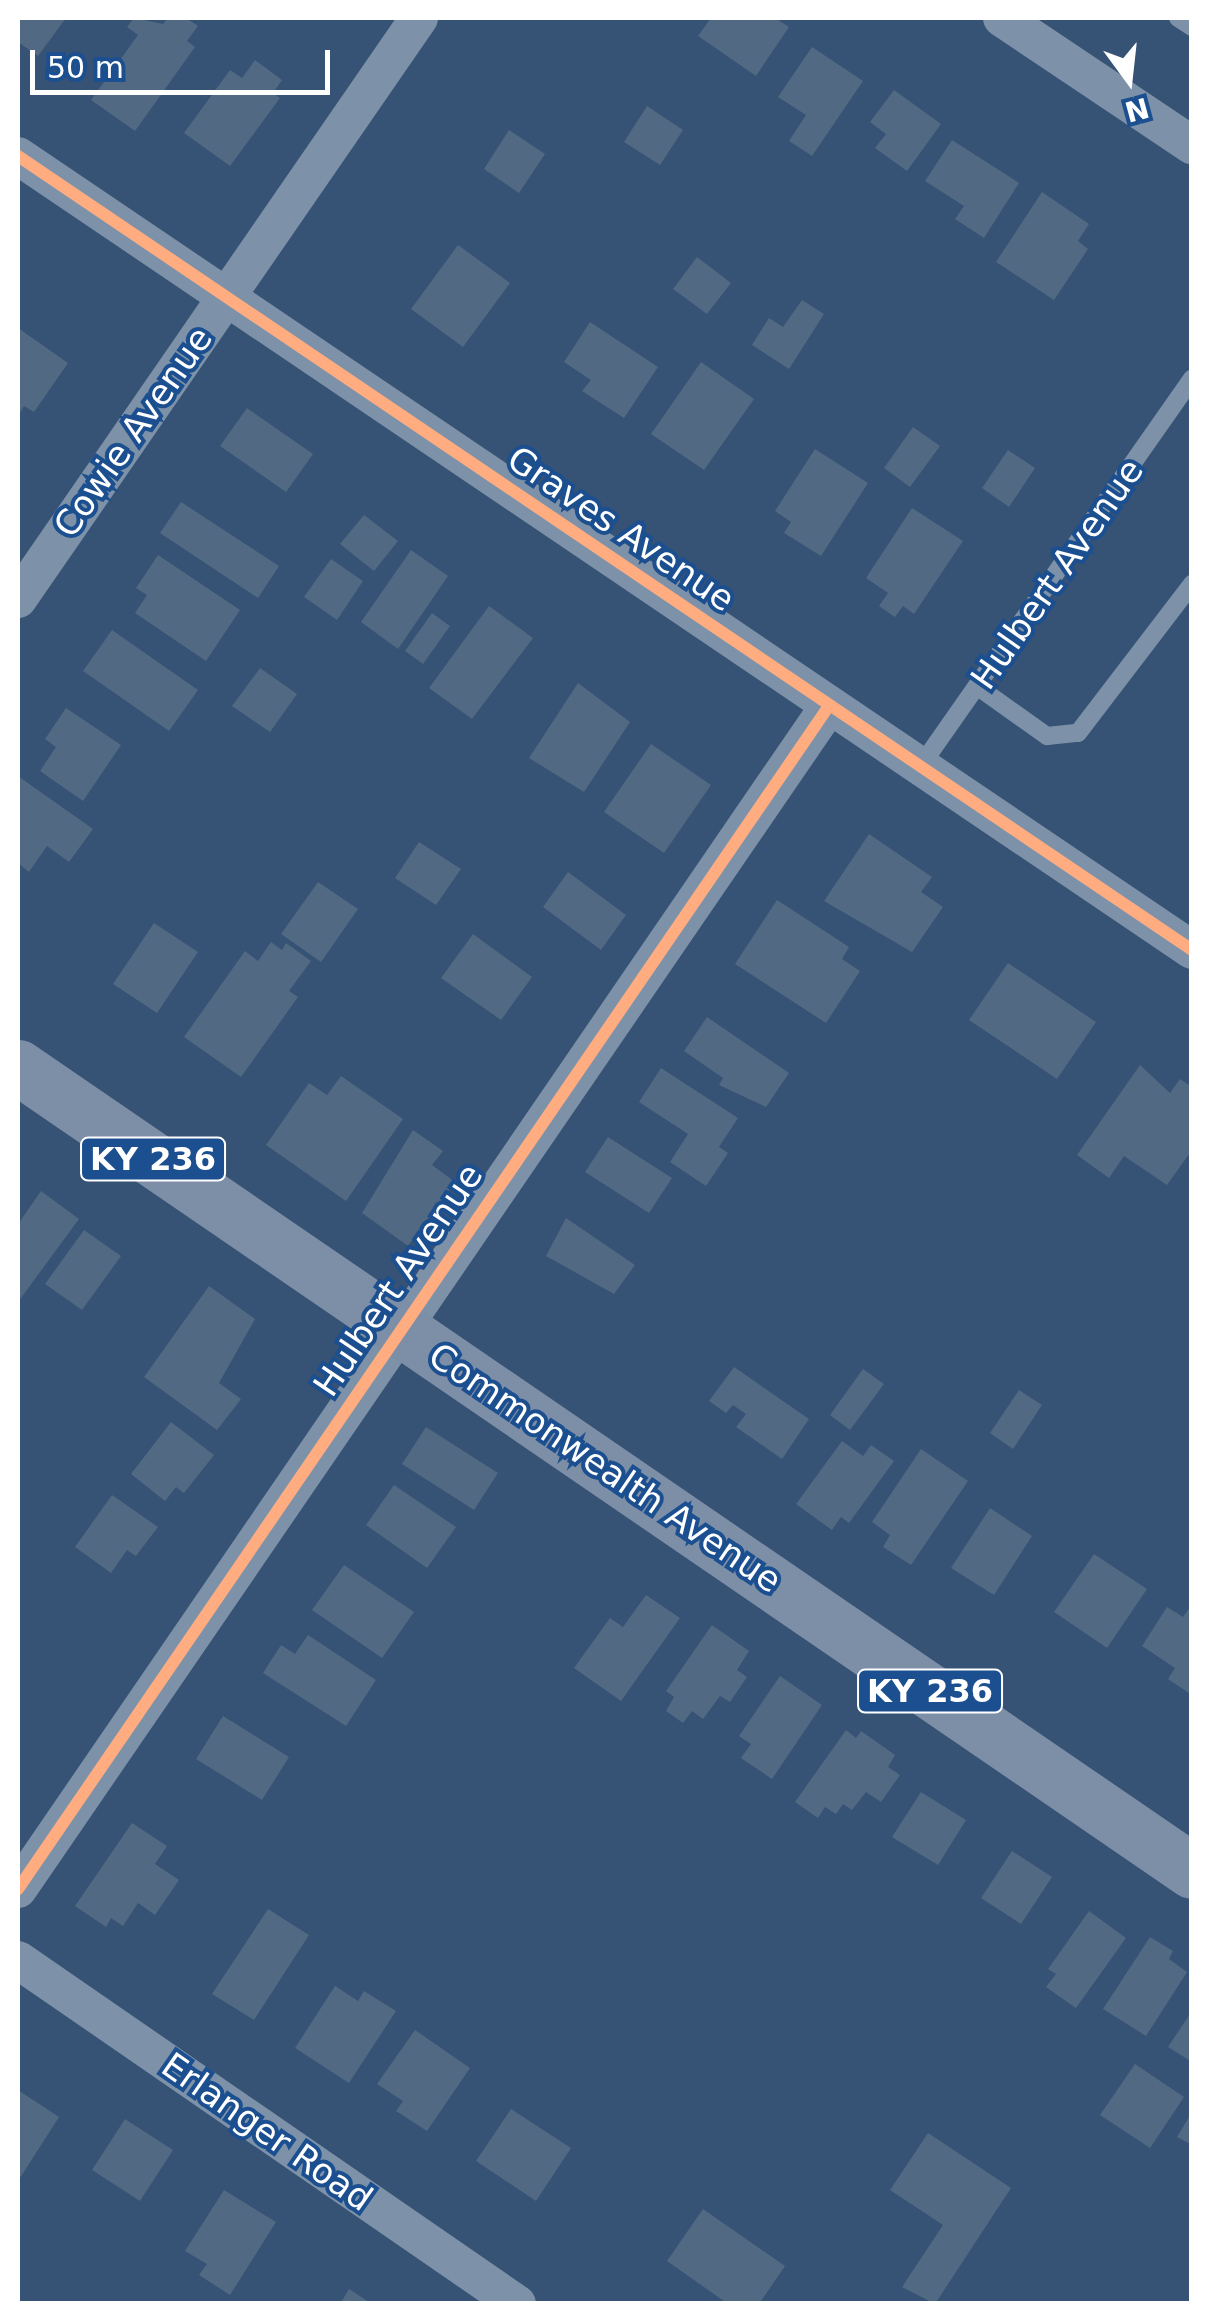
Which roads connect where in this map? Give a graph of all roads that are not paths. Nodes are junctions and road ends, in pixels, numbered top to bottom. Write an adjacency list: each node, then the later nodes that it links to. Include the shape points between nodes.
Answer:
1 (420, 18): 7 (street, Cowie Avenue)
2 (1002, 18): 5 (street)
3 (1178, 18): 4 (lane)
4 (1192, 27)
5 (1192, 146)
6 (18, 156): 7 (street, Graves Avenue)
7 (226, 298): 10 (street, Cowie Avenue); 12 (street, Graves Avenue)
8 (1192, 379): 11 (lane, Hulbert Avenue)
9 (1192, 584): 11 (lane, via 1078,733 1047,736)
10 (18, 600)
11 (978, 687): 13 (lane, Hulbert Avenue)
12 (829, 706): 13 (street, Graves Avenue); 16 (street, Hulbert Avenue)
13 (920, 767): 14 (street, Graves Avenue)
14 (1192, 950)
15 (18, 1066): 16 (main road, Commonwealth Avenue / KY 236)
16 (401, 1329): 17 (main road, Commonwealth Avenue / KY 236); 18 (street, Hulbert Avenue)
17 (1192, 1871)
18 (18, 1889)
19 (18, 1960): 20 (street, Erlanger Road)
20 (517, 2304)

